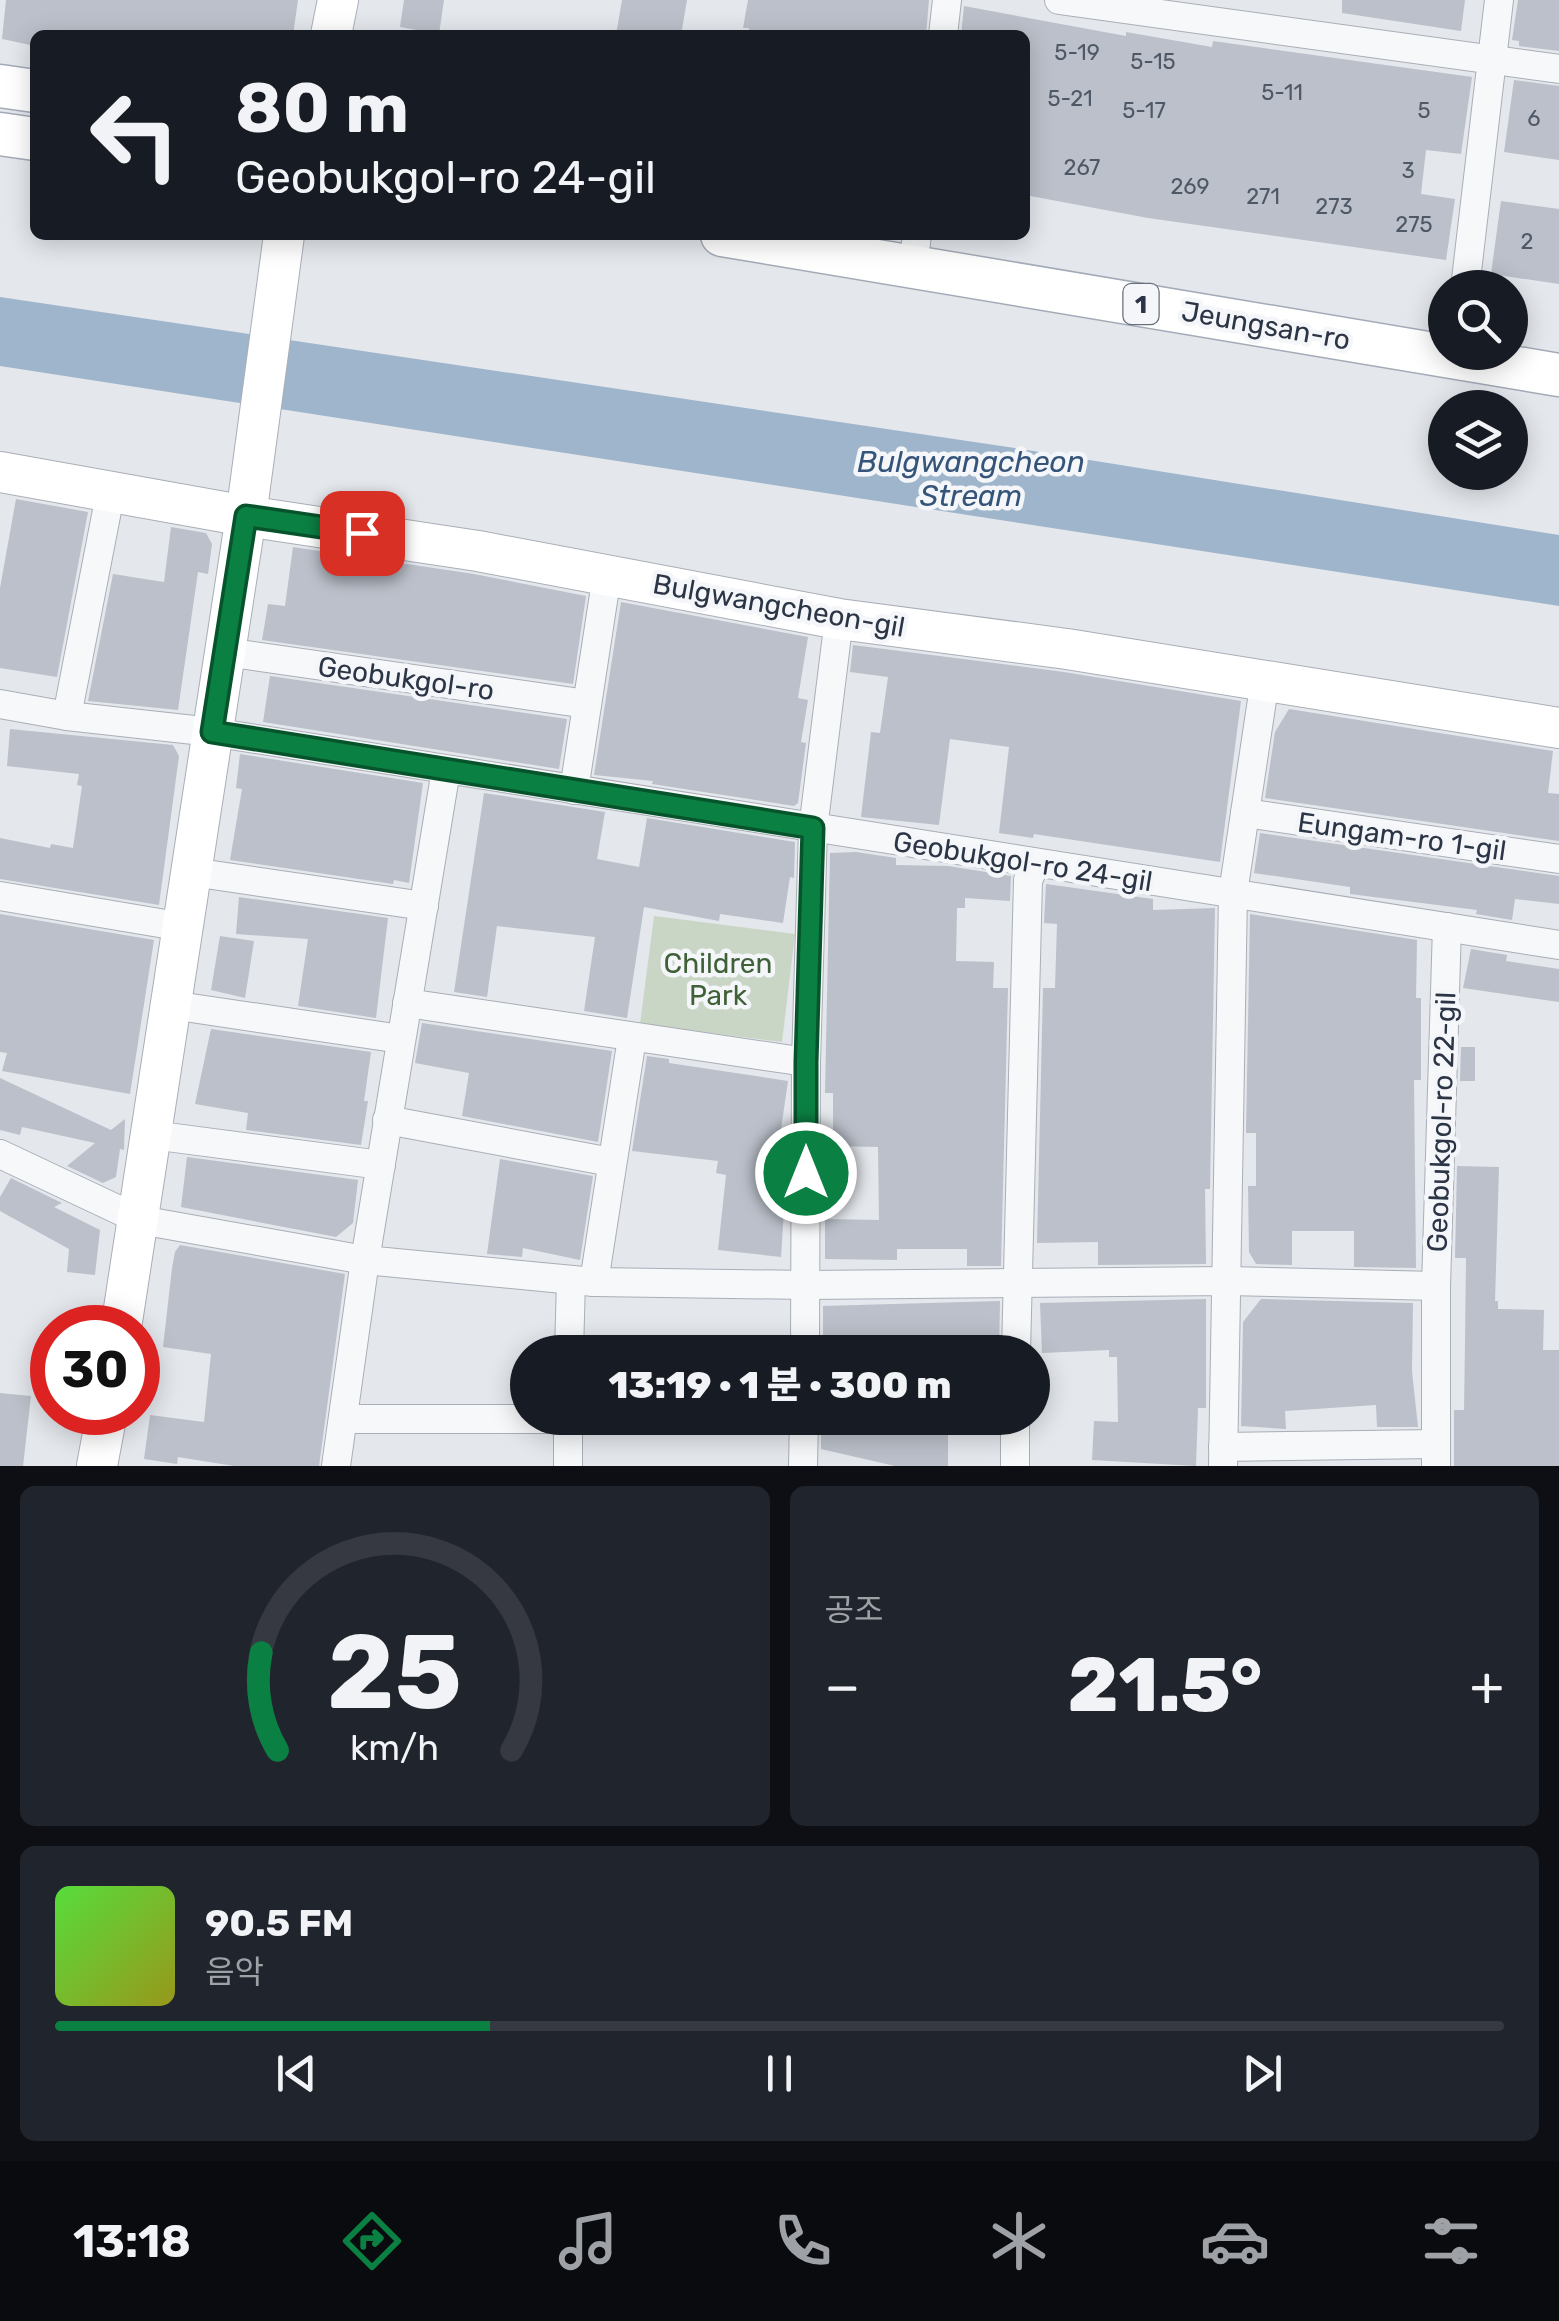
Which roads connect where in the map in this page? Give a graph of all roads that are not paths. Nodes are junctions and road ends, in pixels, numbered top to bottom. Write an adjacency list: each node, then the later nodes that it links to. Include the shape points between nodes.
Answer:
1 (338, 0): 5 (street)
2 (947, 0): 6 (street)
3 (1059, 0): 7 (street)
4 (1499, 0): 7 (street)
5 (332, 30)
6 (943, 30)
7 (1491, 58): 8 (street); 16 (street)
8 (1559, 69)
9 (0, 86): 10 (main road)
10 (30, 91)
11 (0, 134): 12 (main road)
12 (30, 138)
13 (283, 240): 22 (street)
14 (786, 240): 15 (main road, Jeungsan-ro / 1)
15 (915, 250): 17 (main road, Jeungsan-ro / 1)
16 (1468, 270)
17 (1428, 349)
18 (1528, 369): 19 (main road, Jeungsan-ro / 1)
19 (1559, 375)
20 (0, 472): 21 (street, Bulgwangcheon-gil)
21 (111, 490): 22 (street, Bulgwangcheon-gil); 29 (street)
22 (246, 516): 23 (street, Bulgwangcheon-gil); 25 (street)
23 (606, 575): 24 (street, Bulgwangcheon-gil); 28 (street)
24 (839, 619): 26 (street, Bulgwangcheon-gil); 35 (street)
25 (225, 652): 28 (street, Geobukgol-ro); 31 (street)
26 (1266, 680): 30 (street, Bulgwangcheon-gil); 34 (street)
27 (0, 704): 29 (street, Geobukgol-ro 24-gil)
28 (587, 704): 33 (street)
29 (66, 716): 31 (street, Geobukgol-ro 24-gil)
30 (1559, 728)
31 (212, 732): 32 (street, Geobukgol-ro 24-gil); 38 (street)
32 (446, 770): 33 (street, Geobukgol-ro 24-gil); 41 (street)
33 (574, 790): 35 (street, Geobukgol-ro 24-gil)
34 (1245, 813): 36 (street, Eungam-ro 1-gil); 39 (street)
35 (813, 828): 37 (street, Geobukgol-ro 24-gil); 49 (street)
36 (1559, 858)
37 (1036, 863): 39 (street, Geobukgol-ro 24-gil); 59 (street, via 1028,880)
38 (192, 872): 41 (street); 42 (street)
39 (1232, 893): 43 (street, Geobukgol-ro 24-gil); 58 (street)
40 (0, 896): 42 (street)
41 (424, 906): 45 (street)
42 (183, 927): 46 (street)
43 (1447, 928): 44 (street, Geobukgol-ro 24-gil); 61 (street, Geobukgol-ro 22-gil)
44 (1559, 945)
45 (407, 1004): 47 (street); 48 (street)
46 (171, 1005): 48 (street); 51 (street)
47 (632, 1038): 49 (street); 53 (street)
48 (402, 1039): 50 (street)
49 (806, 1062): 60 (street)
50 (387, 1120): 53 (street); 54 (street)
51 (152, 1134): 54 (street); 55 (street)
52 (0, 1154): 55 (street, Geobukgol-ro 22-gil)
53 (611, 1162): 57 (street)
54 (381, 1165): 56 (street)
55 (140, 1220): 56 (street, Geobukgol-ro 22-gil); 62 (street)
56 (365, 1260): 57 (street, Geobukgol-ro 22-gil); 67 (street)
57 (582, 1281): 60 (street, Geobukgol-ro 22-gil); 63 (street)
58 (1227, 1281): 59 (street, Geobukgol-ro 22-gil); 61 (street, Geobukgol-ro 22-gil); 73 (street)
59 (1017, 1282): 60 (street, Geobukgol-ro 22-gil); 65 (street)
60 (806, 1285): 64 (street)
61 (1436, 1286): 72 (street)
62 (125, 1305)
63 (572, 1335)
64 (805, 1335)
65 (1016, 1335)
66 (510, 1419): 67 (street)
67 (343, 1420): 75 (street)
68 (103, 1435): 74 (street)
69 (568, 1435): 76 (street)
70 (804, 1435): 77 (street)
71 (1016, 1435): 78 (street)
72 (1436, 1455): 73 (street)
73 (1223, 1457)
74 (98, 1466)
75 (336, 1466)
76 (568, 1466)
77 (803, 1466)
78 (1015, 1466)

